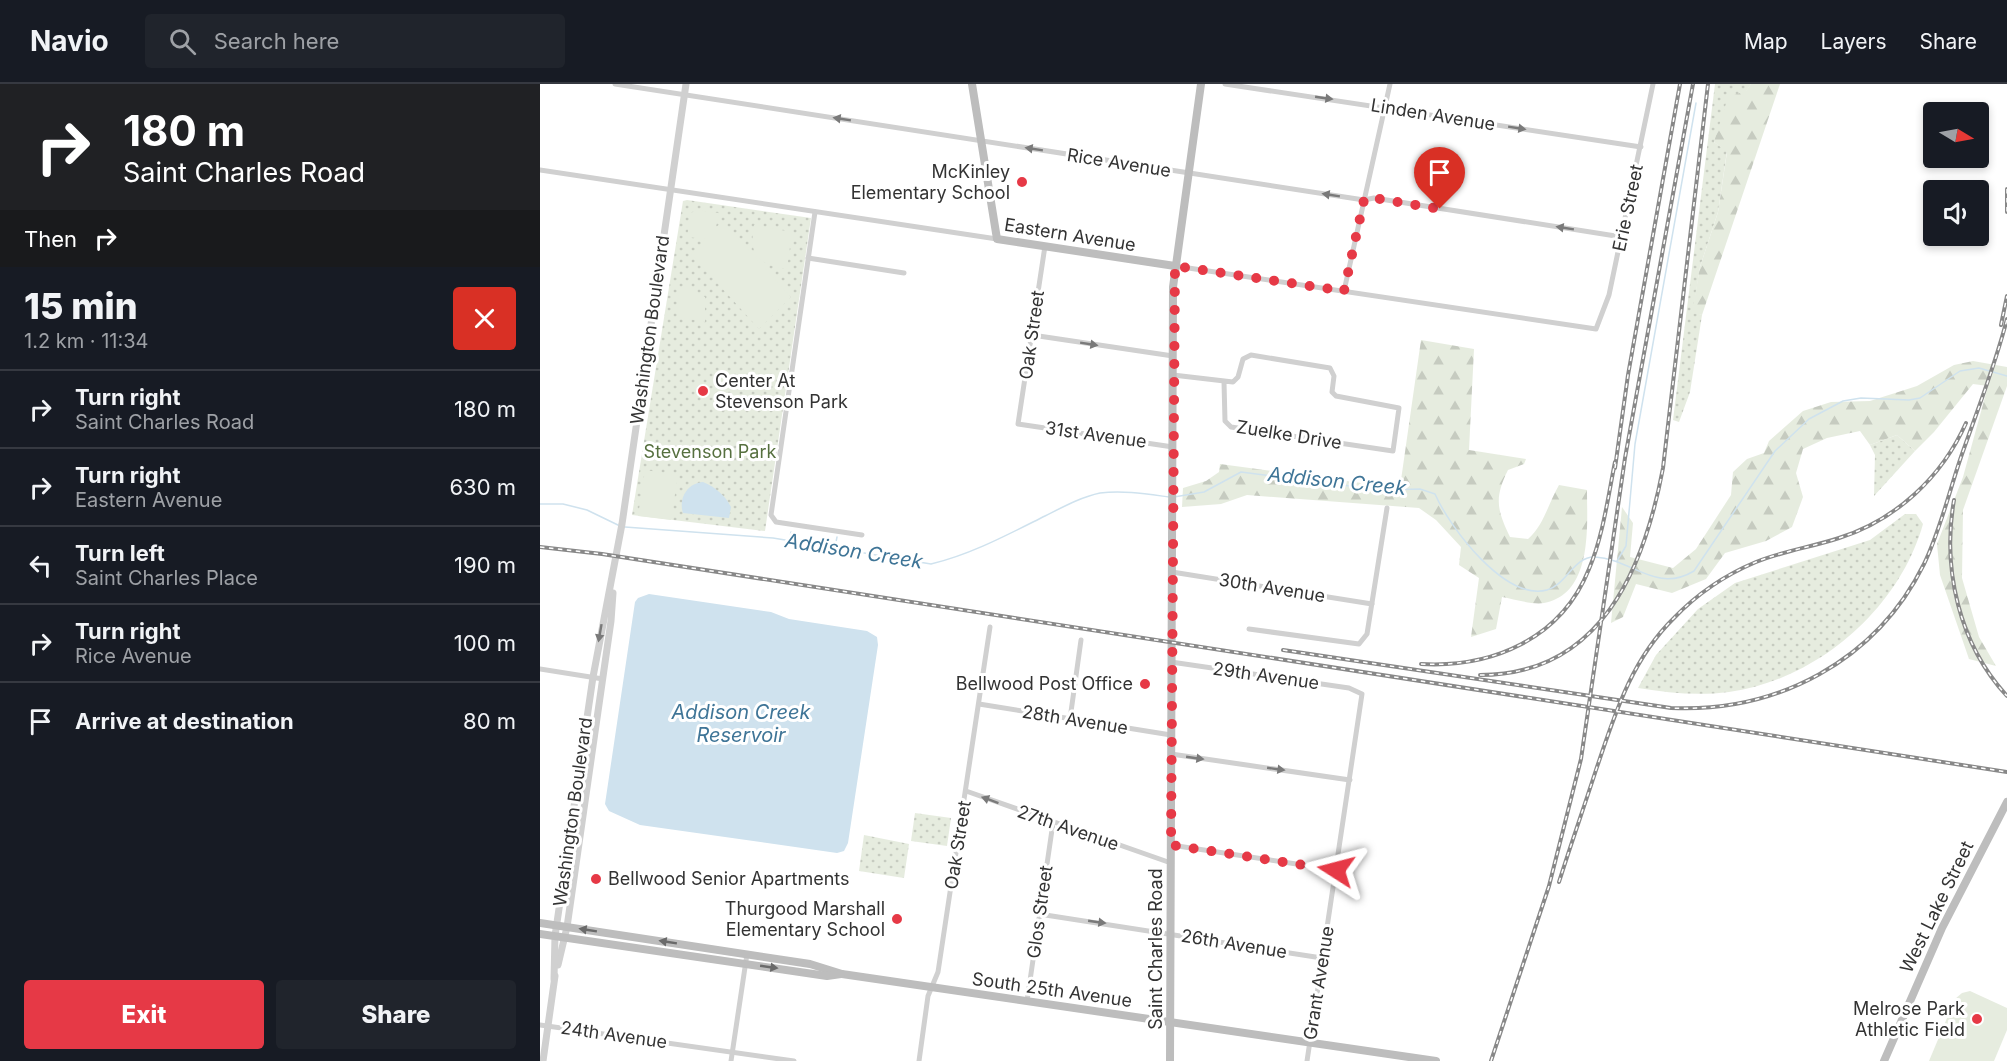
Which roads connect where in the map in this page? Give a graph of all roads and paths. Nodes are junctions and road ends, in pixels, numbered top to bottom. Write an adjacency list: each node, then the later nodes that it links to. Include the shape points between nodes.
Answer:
1 (615, 84): 8 (street, Rice Avenue)
2 (686, 84): 8 (street, Washington Boulevard)
3 (972, 84): 10 (main road)
4 (1201, 84): 13 (main road, Saint Charles Road)
5 (1225, 84): 9 (street, Linden Avenue, one-way to 9)
6 (1390, 84): 9 (street)
7 (1653, 84): 11 (street, Erie Street)
8 (684, 94): 10 (street, Rice Avenue, one-way to 8); 14 (street, Washington Boulevard)
9 (1385, 107): 11 (street, Linden Avenue, one-way to 11); 15 (street)
10 (982, 141): 13 (street, Rice Avenue, one-way to 10); 18 (main road)
11 (1641, 147): 17 (street, Erie Street)
12 (540, 170): 14 (street, Eastern Avenue)
13 (1188, 174): 15 (street, Rice Avenue, one-way to 13); 21 (main road, Saint Charles Road)
14 (671, 190): 16 (street, Eastern Avenue); 34 (street, Washington Boulevard)
15 (1364, 200): 17 (street, Rice Avenue, one-way to 15, via 1374,198); 23 (street)
16 (815, 212): 18 (street, Eastern Avenue); 20 (street)
17 (1622, 237): 24 (street, Erie Street, via 1609,295)
18 (998, 239): 19 (main road, Eastern Avenue)
19 (1045, 246): 21 (main road, Eastern Avenue); 25 (street, Oak Street)
20 (808, 258): 22 (street); 32 (street, via 771,515 776,522)
21 (1175, 266): 23 (street, Eastern Avenue); 26 (main road, Saint Charles Road)
22 (904, 273)
23 (1344, 291): 24 (street, Eastern Avenue)
24 (1596, 329)
25 (1032, 335): 26 (street, one-way to 26); 29 (street, Oak Street)
26 (1173, 356): 27 (main road, Saint Charles Road)
27 (1173, 375): 28 (street); 30 (main road, Saint Charles Road)
28 (1224, 382): 28 (street, Zuelke Drive, via 1225,421 1231,427 1393,451 1399,408 1335,396 1330,368 1245,357 1236,380)
29 (1018, 424): 30 (street, 31st Avenue)
30 (1173, 447): 33 (main road, Saint Charles Road)
31 (1387, 508): 35 (street)
32 (862, 535)
33 (1172, 572): 35 (street, 30th Avenue); 39 (main road, Saint Charles Road)
34 (613, 576): 41 (street, Washington Boulevard, one-way to 41); 42 (street, Washington Boulevard)
35 (1372, 603): 37 (street, via 1367,634 1359,644)
36 (990, 627): 44 (street, Oak Street)
37 (1249, 629)
38 (1082, 640): 45 (street)
39 (1171, 662): 43 (street, 29th Avenue); 46 (main road, Saint Charles Road)
40 (540, 669): 41 (street)
41 (592, 677): 42 (street); 57 (street, Washington Boulevard)
42 (603, 679): 58 (street, Washington Boulevard)
43 (1361, 691): 48 (street, Grant Avenue)
44 (979, 704): 45 (street, 28th Avenue); 49 (street, Oak Street)
45 (1070, 719): 46 (street, 28th Avenue)
46 (1171, 735): 47 (main road, Saint Charles Road)
47 (1171, 754): 48 (street, one-way to 48); 52 (main road, Saint Charles Road)
48 (1350, 780): 54 (street, Grant Avenue)
49 (966, 791): 51 (street, 27th Avenue, one-way to 49); 70 (street, Oak Street, via 938,972)
50 (2007, 802): 83 (main road, West Lake Street, via 1942,928)
51 (1053, 823): 53 (street, 27th Avenue); 55 (street, Glos Street)
52 (1171, 845): 53 (main road, Saint Charles Road); 54 (street)
53 (1171, 863): 59 (main road, Saint Charles Road)
54 (1336, 870): 66 (street, Grant Avenue)
55 (1039, 914): 59 (street, 26th Avenue, one-way to 59); 71 (street, Glos Street)
56 (540, 923): 57 (main road, South 25th Avenue)
57 (557, 926): 58 (main road, South 25th Avenue); 61 (street, Washington Boulevard)
58 (567, 927): 62 (street, Washington Boulevard); 63 (main road, South 25th Avenue, one-way to 58)
59 (1171, 933): 66 (street, 26th Avenue); 72 (main road, Saint Charles Road)
60 (540, 934): 61 (main road, South 25th Avenue)
61 (555, 936): 62 (main road, South 25th Avenue); 69 (street, Washington Boulevard)
62 (565, 937): 65 (main road, South 25th Avenue); 69 (street, Washington Boulevard)
63 (692, 946): 64 (main road, South 25th Avenue); 65 (main road)
64 (747, 954): 67 (street); 68 (main road, South 25th Avenue, via 830,968)
65 (690, 956): 67 (main road, South 25th Avenue)
66 (1323, 958): 74 (street, Grant Avenue)
67 (745, 964): 68 (main road, South 25th Avenue, one-way to 68, via 827,976); 75 (street)
68 (842, 974): 70 (main road, South 25th Avenue)
69 (554, 979): 73 (street, Washington Boulevard)
70 (932, 987): 71 (main road, South 25th Avenue); 79 (street, Oak Street)
71 (1027, 1001): 72 (main road, South 25th Avenue)
72 (1170, 1022): 74 (main road, South 25th Avenue); 80 (main road, Saint Charles Road)
73 (544, 1025): 75 (street, 24th Avenue); 76 (street, Washington Boulevard)
74 (1310, 1043): 81 (street, Grant Avenue); 82 (main road, South 25th Avenue)
75 (732, 1052): 77 (street); 78 (street, 24th Avenue)
76 (543, 1061)
77 (731, 1061)
78 (794, 1061)
79 (919, 1061)
80 (1170, 1061)
81 (1307, 1061)
82 (1436, 1061)
83 (1884, 1061)

